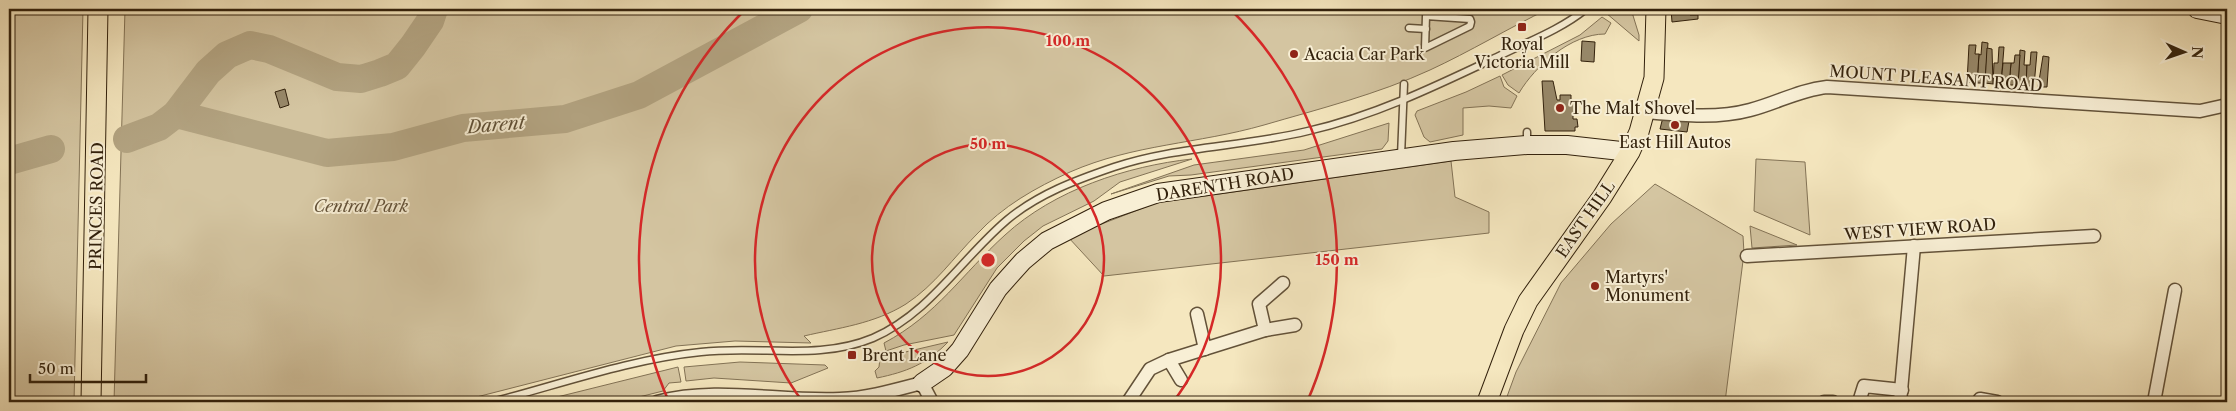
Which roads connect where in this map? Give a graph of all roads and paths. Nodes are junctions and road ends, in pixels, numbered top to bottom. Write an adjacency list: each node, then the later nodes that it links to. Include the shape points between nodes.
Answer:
1 (98, 9): 32 (main road, PRINCES ROAD)
2 (1586, 9): 11 (lane, via 1540,36)
3 (1644, 9): 8 (main road, EAST HILL)
4 (1656, 9): 8 (main road, EAST HILL)
5 (2198, 9): 6 (street)
6 (2227, 15)
7 (1409, 28): 9 (lane)
8 (1655, 28): 13 (main road, EAST HILL, via 1656,62)
9 (1426, 29): 9 (lane, via 1425,48 1470,26 1471,22 1470,19 1426,16)
10 (1404, 84): 11 (lane)
11 (1404, 99): 15 (lane); 33 (lane, via 1352,119 1308,131 1164,154 1119,166 1066,186 1030,204 1005,222 910,317 844,348 814,352 732,350 681,354)
12 (2227, 104): 13 (street, MOUNT PLEASANT ROAD, via 2210,110 2192,110 1827,87 1809,89 1751,110 1726,115)
13 (1646, 112): 14 (main road, EAST HILL)
14 (1630, 152): 15 (street, DARENTH ROAD, via 1527,139); 37 (main road, EAST HILL, via 1593,211 1528,301)
15 (1401, 158): 27 (street, DARENTH ROAD, via 1158,193 1106,211 1047,241 1023,261 998,289 960,350 944,368)
16 (2094, 236): 17 (street, WEST VIEW ROAD)
17 (1914, 246): 18 (street, WEST VIEW ROAD); 28 (street)
18 (1747, 256)
19 (1283, 283): 23 (street, via 1259,304)
20 (2175, 290): 42 (street)
21 (1197, 314): 24 (street)
22 (1295, 325): 23 (street)
23 (1265, 330): 24 (street)
24 (1205, 349): 25 (street)
25 (1169, 360): 26 (street); 36 (street, via 1150,369)
26 (1181, 380)
27 (922, 382): 31 (street, DARENTH ROAD, via 882,394); 35 (street)
28 (1901, 396): 40 (street, via 1864,386)
29 (759, 399): 31 (street, DARENTH ROAD); 34 (street, DARENTH ROAD, via 717,394)
30 (1980, 399): 41 (street)
31 (840, 401)
32 (91, 402)
33 (492, 402)
34 (657, 402)
35 (932, 402)
36 (1128, 402)
37 (1487, 402)
38 (1824, 402): 39 (street)
39 (1833, 402)
40 (1859, 402)
41 (1996, 402)
42 (2154, 402)

